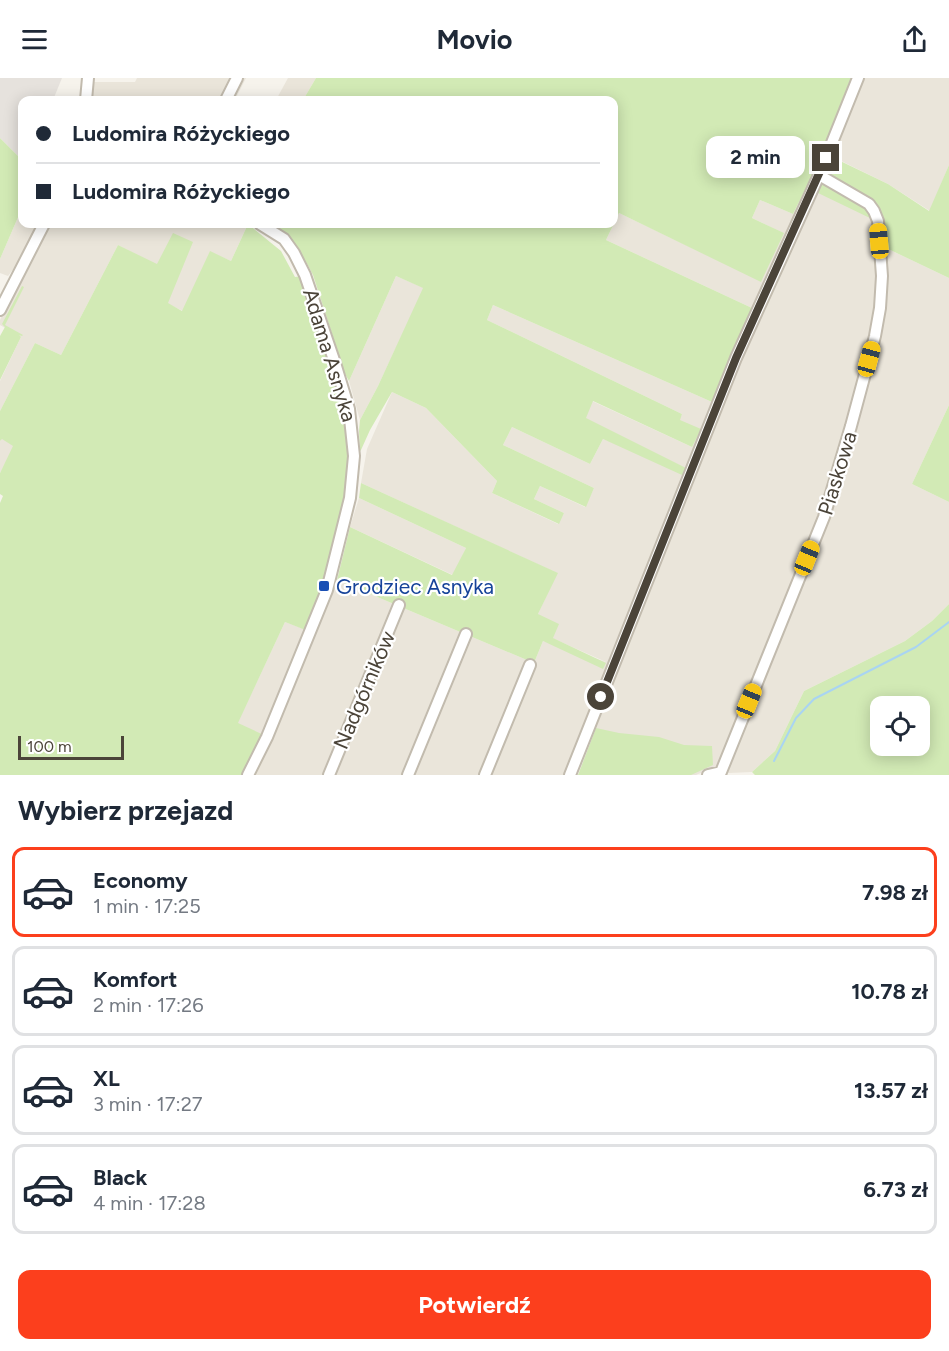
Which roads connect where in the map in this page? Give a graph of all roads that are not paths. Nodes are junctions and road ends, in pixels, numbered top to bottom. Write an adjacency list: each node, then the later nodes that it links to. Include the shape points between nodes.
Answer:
1 (88, 78): 4 (street)
2 (237, 78): 5 (street)
3 (858, 78): 6 (street)
4 (86, 96)
5 (228, 96)
6 (819, 175): 17 (street, via 736,358); 18 (street, Piaskowa, via 869,204 878,221 880,308 875,336 826,509 722,772)
7 (42, 228): 9 (street)
8 (266, 228): 13 (street, Adama Asnyka, via 284,239 305,274 349,409 354,456 350,498 327,590)
9 (0, 310)
10 (399, 605): 14 (street, Nadgórników)
11 (466, 634): 15 (street)
12 (530, 665): 16 (street)
13 (248, 775)
14 (329, 775)
15 (408, 775)
16 (485, 775)
17 (570, 775)
18 (708, 775)

